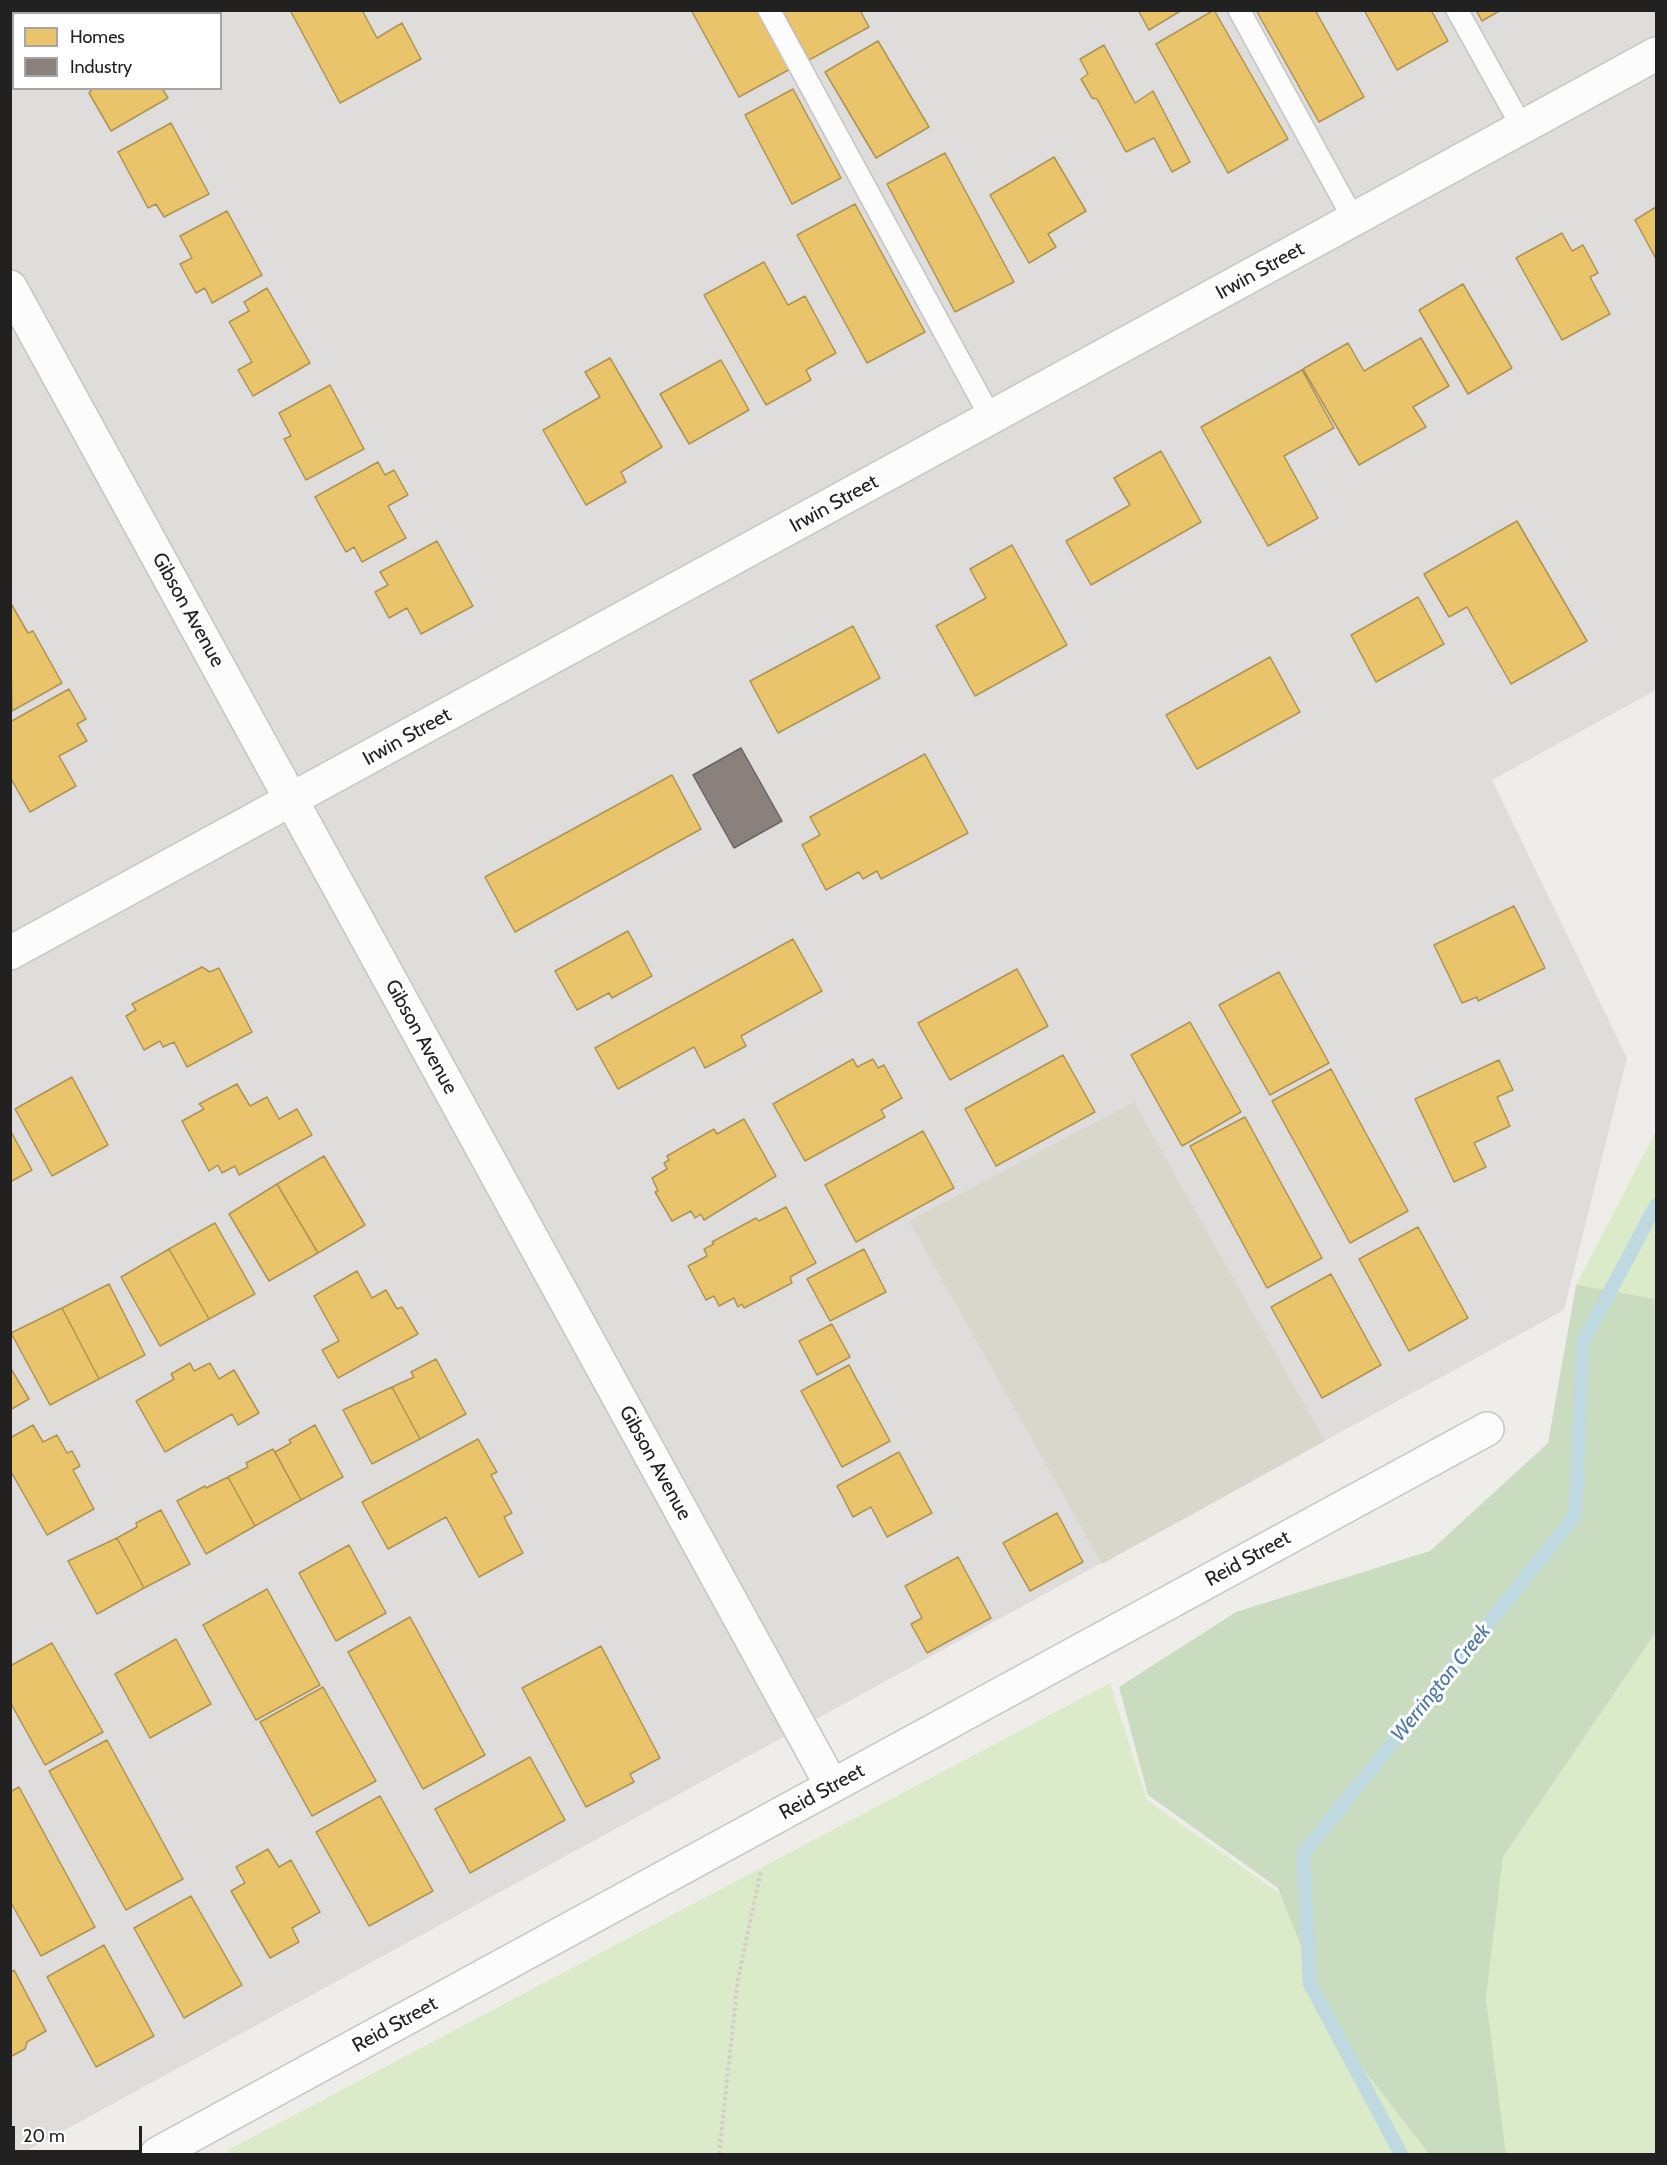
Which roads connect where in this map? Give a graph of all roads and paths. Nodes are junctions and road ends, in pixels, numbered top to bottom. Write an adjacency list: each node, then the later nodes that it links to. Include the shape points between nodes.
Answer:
1 (769, 10): 8 (lane)
2 (1239, 10): 6 (lane)
3 (1456, 10): 5 (lane)
4 (1656, 54): 5 (street, Irwin Street)
5 (1522, 128): 6 (street, Irwin Street)
6 (1354, 220): 8 (street, Irwin Street)
7 (13, 299): 9 (street, Gibson Avenue)
8 (991, 418): 9 (street, Irwin Street)
9 (292, 800): 10 (street, Irwin Street); 12 (street, Gibson Avenue)
10 (10, 953)
11 (1487, 1429): 12 (street, Reid Street)
12 (832, 1786): 13 (street, Reid Street)
13 (771, 1819): 14 (street, Reid Street); 15 (path, via 738,1979)
14 (157, 2154)
15 (719, 2154)

